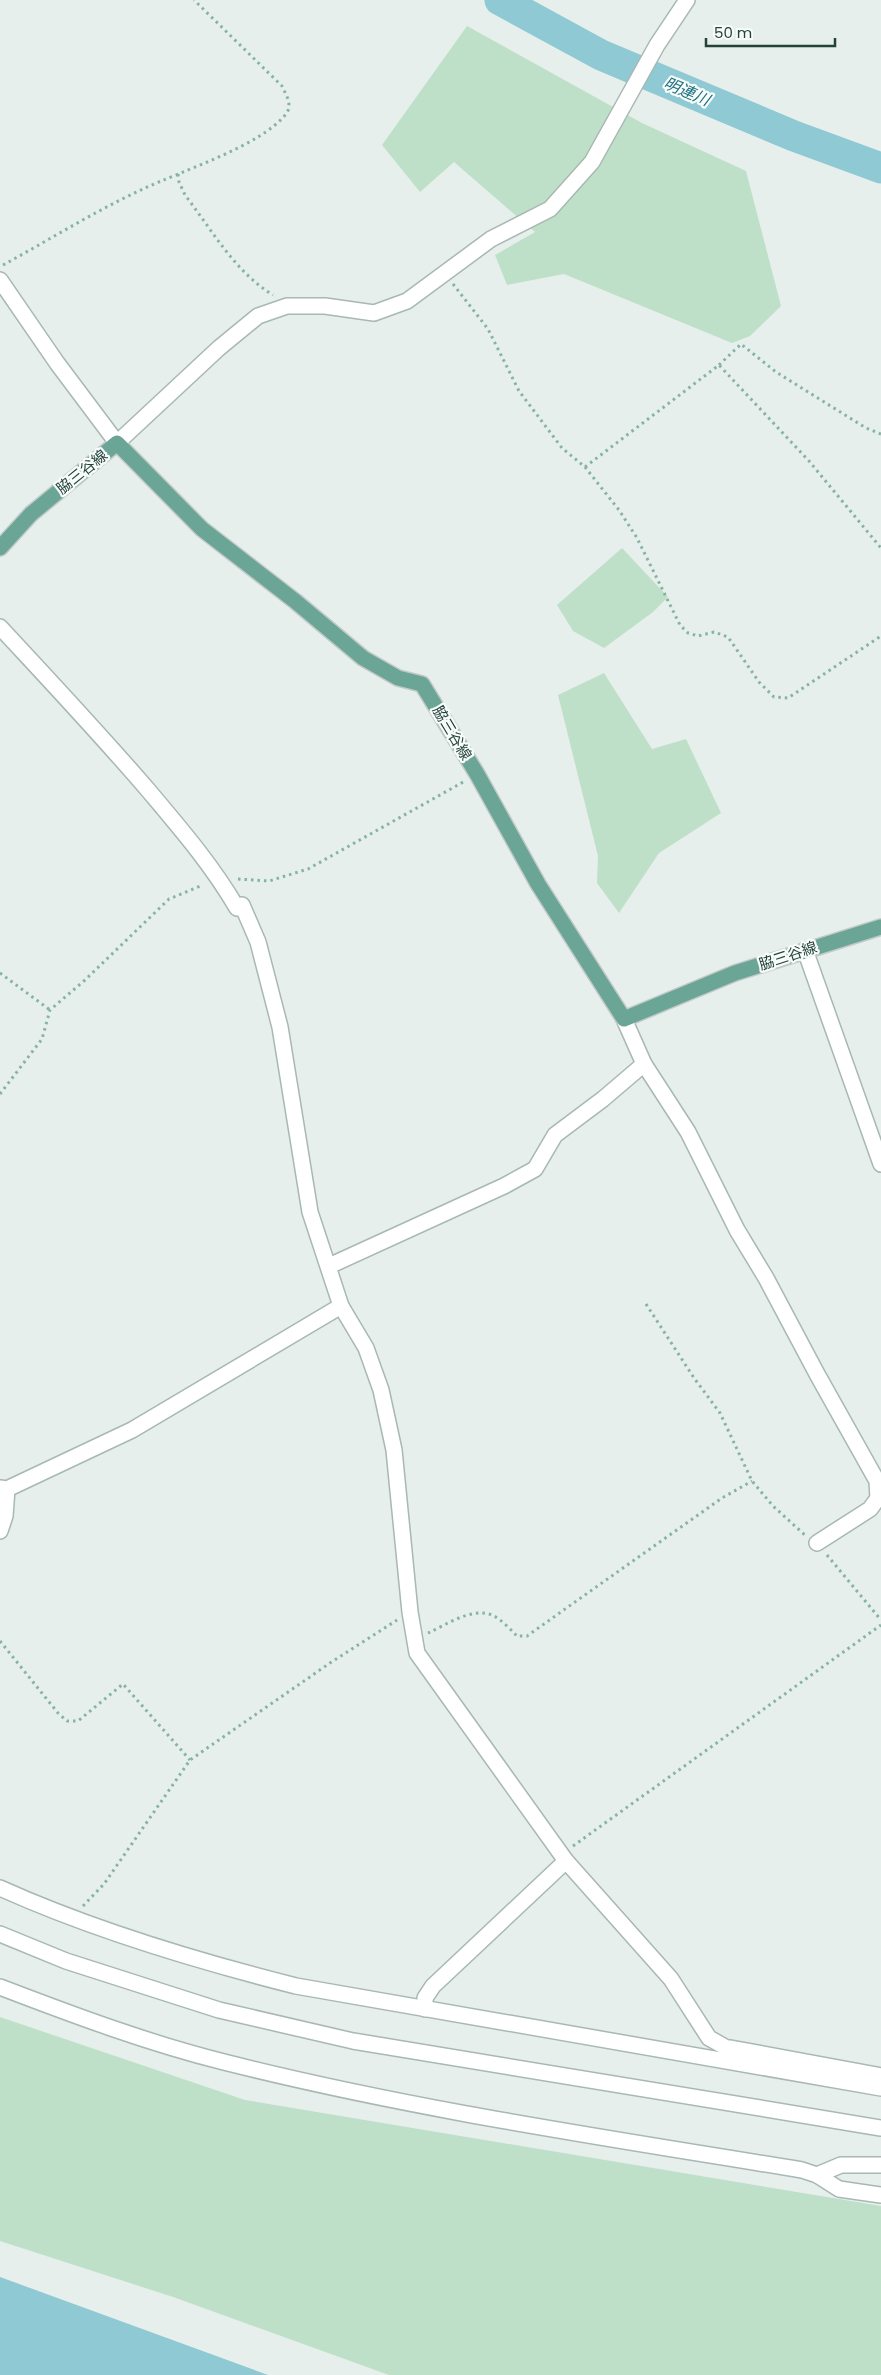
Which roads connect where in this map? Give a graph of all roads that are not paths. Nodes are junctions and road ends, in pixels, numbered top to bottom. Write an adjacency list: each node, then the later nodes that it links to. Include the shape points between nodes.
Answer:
1 (687, 0): 3 (street, via 657,45 592,162 550,209 491,239 407,301 374,313 325,306 287,306 258,316)
2 (0, 280): 3 (street)
3 (117, 443): 4 (main road, 脇三谷線, via 31,514); 8 (main road, 脇三谷線, via 202,530 363,658 398,678 422,684 538,884)
4 (0, 548)
5 (0, 627): 11 (street, via 113,749 191,840 238,908 242,905 258,942 280,1027 310,1212)
6 (881, 927): 7 (main road, 脇三谷線)
7 (805, 950): 8 (main road, 脇三谷線, via 735,973); 10 (street)
8 (624, 1019): 9 (street)
9 (644, 1064): 11 (street, via 603,1100 555,1135 534,1168 504,1186); 15 (street, via 688,1132 737,1230 877,1481 878,1498 870,1508)
10 (881, 1164)
11 (328, 1266): 12 (street)
12 (341, 1306): 13 (street, via 132,1430); 16 (street, via 366,1348 382,1390 394,1450 417,1653)
13 (4, 1488): 14 (street, via 5,1516)
14 (0, 1531)
15 (816, 1543)
16 (564, 1857): 20 (street, via 433,1986 425,1998); 21 (street, via 671,1979 709,2038 725,2048)
17 (0, 1888): 20 (street, via 72,1917 216,1966 296,1986)
18 (0, 1934): 23 (street, via 66,1961 219,2010 353,2041)
19 (0, 1986): 25 (street, via 222,2062 408,2104)
20 (425, 2009): 22 (street)
21 (881, 2076)
22 (881, 2088)
23 (881, 2128)
24 (881, 2165): 25 (street, via 841,2164)
25 (817, 2175): 26 (street, via 839,2189)
26 (881, 2195)

